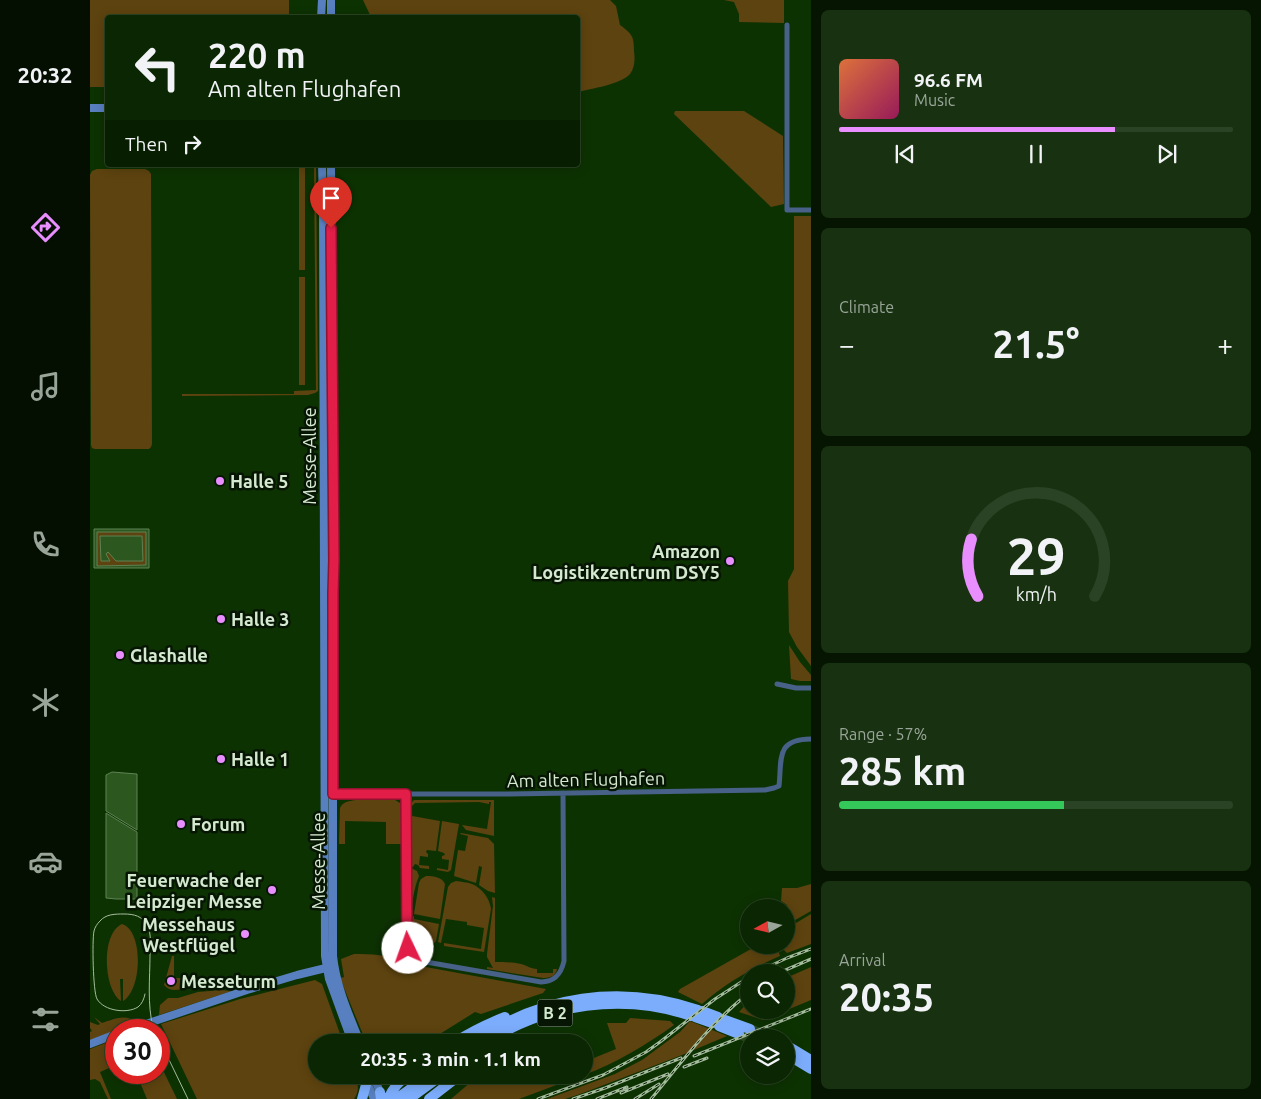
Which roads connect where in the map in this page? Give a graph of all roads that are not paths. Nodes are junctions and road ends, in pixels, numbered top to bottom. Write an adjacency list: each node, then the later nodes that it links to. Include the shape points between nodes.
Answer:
1 (322, 0): 3 (main road)
2 (331, 0): 4 (main road)
3 (321, 15)
4 (331, 15)
5 (788, 25): 10 (street, via 787,210)
6 (90, 108): 7 (main road)
7 (105, 108)
8 (322, 167): 15 (main road, Messe-Allee)
9 (331, 167): 15 (main road, Messe-Allee, via 333,414)
10 (811, 210)
11 (777, 684): 12 (street, via 789,688)
12 (811, 688)
13 (811, 739): 14 (street, Am alten Flughafen, via 791,743 782,752 779,786 774,788 755,791)
14 (564, 793): 16 (street, Am alten Flughafen); 16 (street, via 564,961 560,974 546,982 426,962 410,952 407,943)
15 (329, 794): 16 (street, Am alten Flughafen); 17 (main road, Messe-Allee)
16 (406, 794)
17 (330, 967): 20 (main road); 24 (main road, Messe-Allee, via 333,991); 25 (main road, Messe-Allee)
18 (526, 1013): 19 (highway, B 2, via 588,997 620,996 662,1000); 26 (highway, via 489,1023); 27 (highway, B 2)
19 (697, 1013): 21 (highway, B 2); 23 (highway, B 2, via 625,1004 590,1005 543,1016)
20 (161, 1019)
21 (718, 1021): 22 (highway, B 2); 30 (highway, B 2)
22 (750, 1029)
23 (507, 1032): 28 (highway, B 2); 29 (highway)
24 (349, 1034)
25 (357, 1034)
26 (468, 1034)
27 (486, 1034)
28 (503, 1034)
29 (505, 1034)
30 (739, 1034)
31 (105, 1038): 32 (main road)
32 (90, 1044)
33 (795, 1050): 35 (highway)
34 (795, 1059): 36 (highway)
35 (811, 1060)
36 (811, 1069)
37 (366, 1084): 44 (highway)
38 (372, 1084): 43 (main road)
39 (398, 1084): 43 (highway)
40 (428, 1084): 42 (highway)
41 (448, 1084): 46 (highway)
42 (413, 1093): 45 (highway)
43 (379, 1098)
44 (362, 1099)
45 (396, 1099)
46 (429, 1099)

